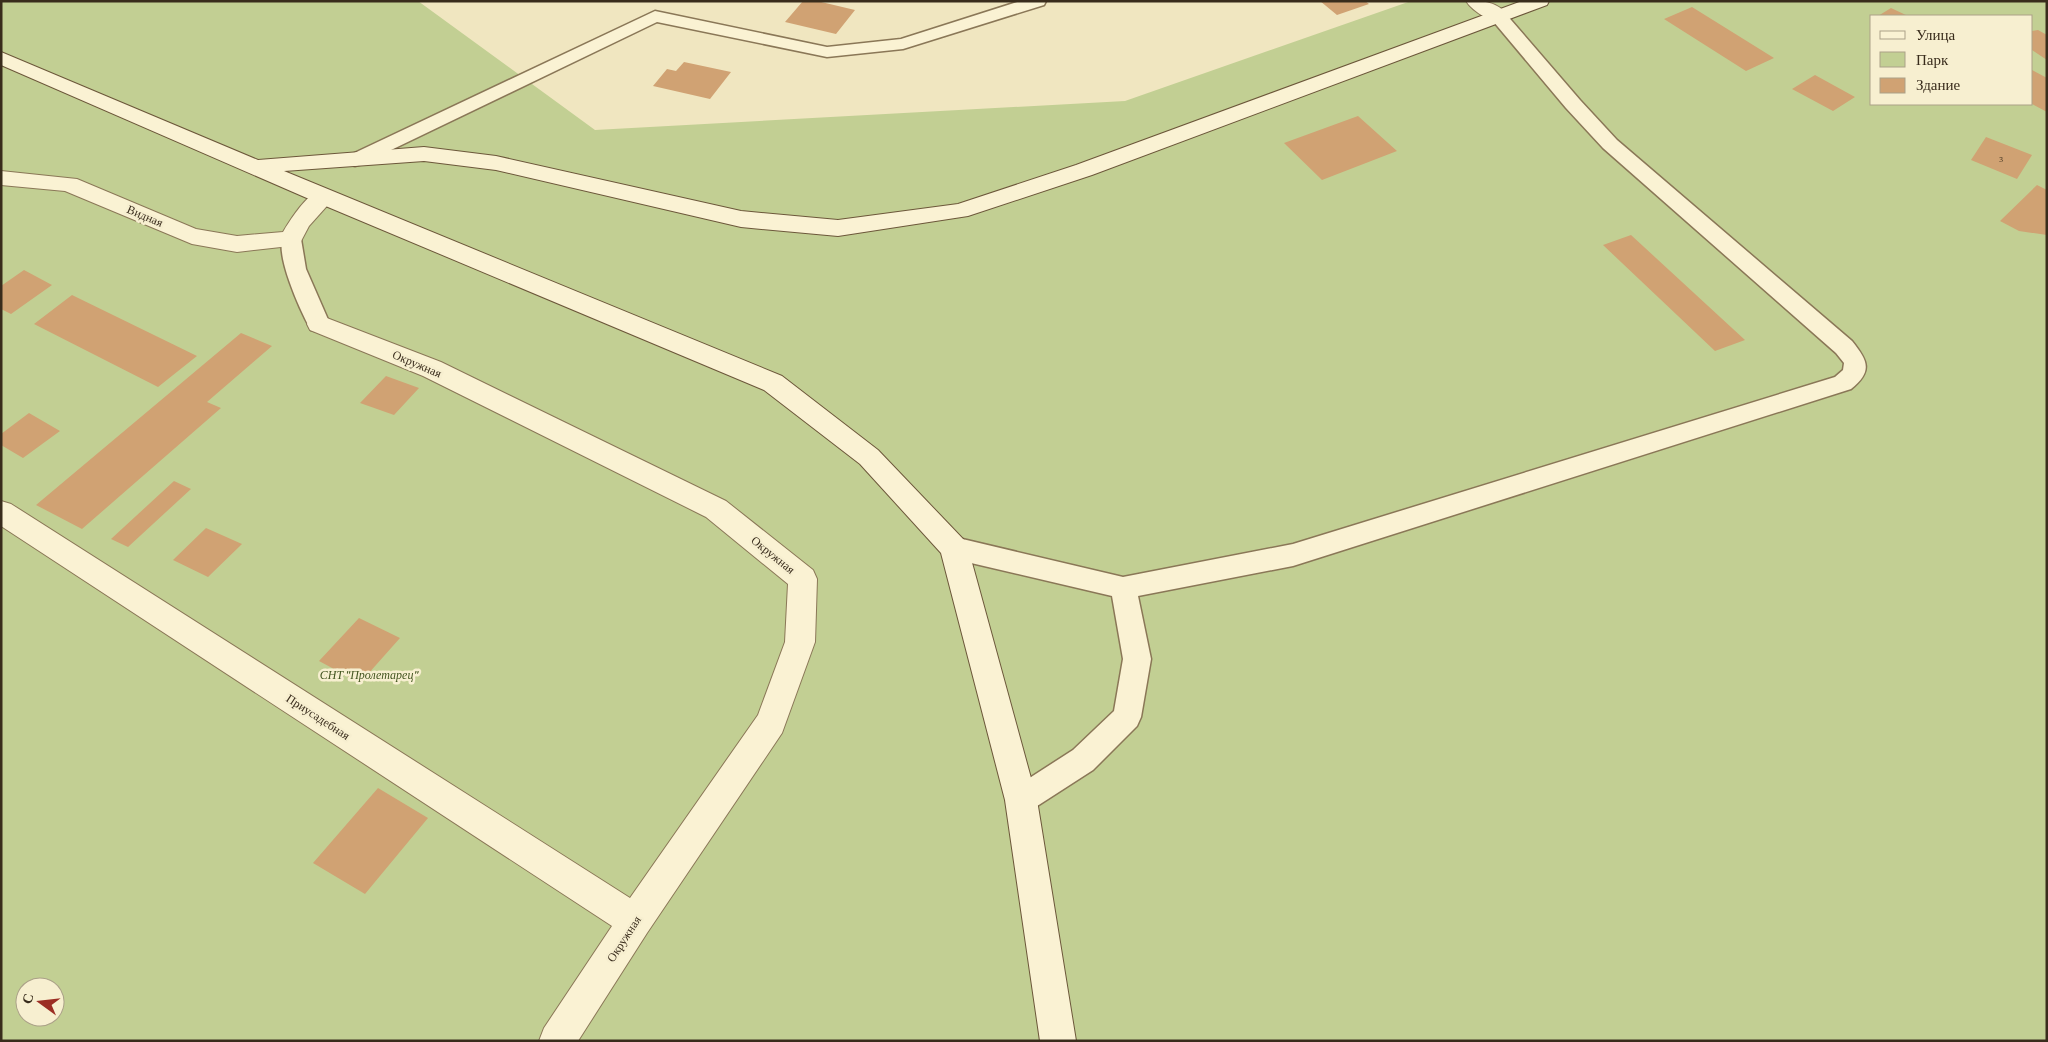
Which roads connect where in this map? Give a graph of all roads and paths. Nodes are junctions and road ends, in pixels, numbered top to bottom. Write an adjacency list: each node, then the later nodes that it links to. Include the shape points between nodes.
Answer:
1 (1038, 1): 6 (lane, via 902,44 827,52 655,16)
2 (1475, 1): 4 (street)
3 (1540, 1): 4 (street)
4 (1498, 17): 6 (street, via 1084,170 960,211 838,228 741,219 496,163 424,154); 14 (lane, via 1610,144 1844,347 1855,361 1854,374 1843,383 1293,555)
5 (1, 58): 7 (street)
6 (355, 160): 7 (street)
7 (258, 167): 9 (street)
8 (1, 178): 10 (street, Видная, via 68,184 192,236 237,244)
9 (324, 197): 10 (street, via 300,222); 13 (street, via 773,383 869,457)
10 (291, 239): 11 (lane, via 295,269)
11 (319, 324): 16 (street, Окружная, via 432,369 716,509 803,579 800,642 770,723)
12 (1, 512): 16 (street, Приусадебная)
13 (954, 548): 14 (lane); 15 (street)
14 (1123, 588): 15 (lane, via 1137,659 1127,718 1083,760)
15 (1021, 800): 18 (street)
16 (635, 921): 17 (street, Окружная)
17 (557, 1041)
18 (1058, 1041)

